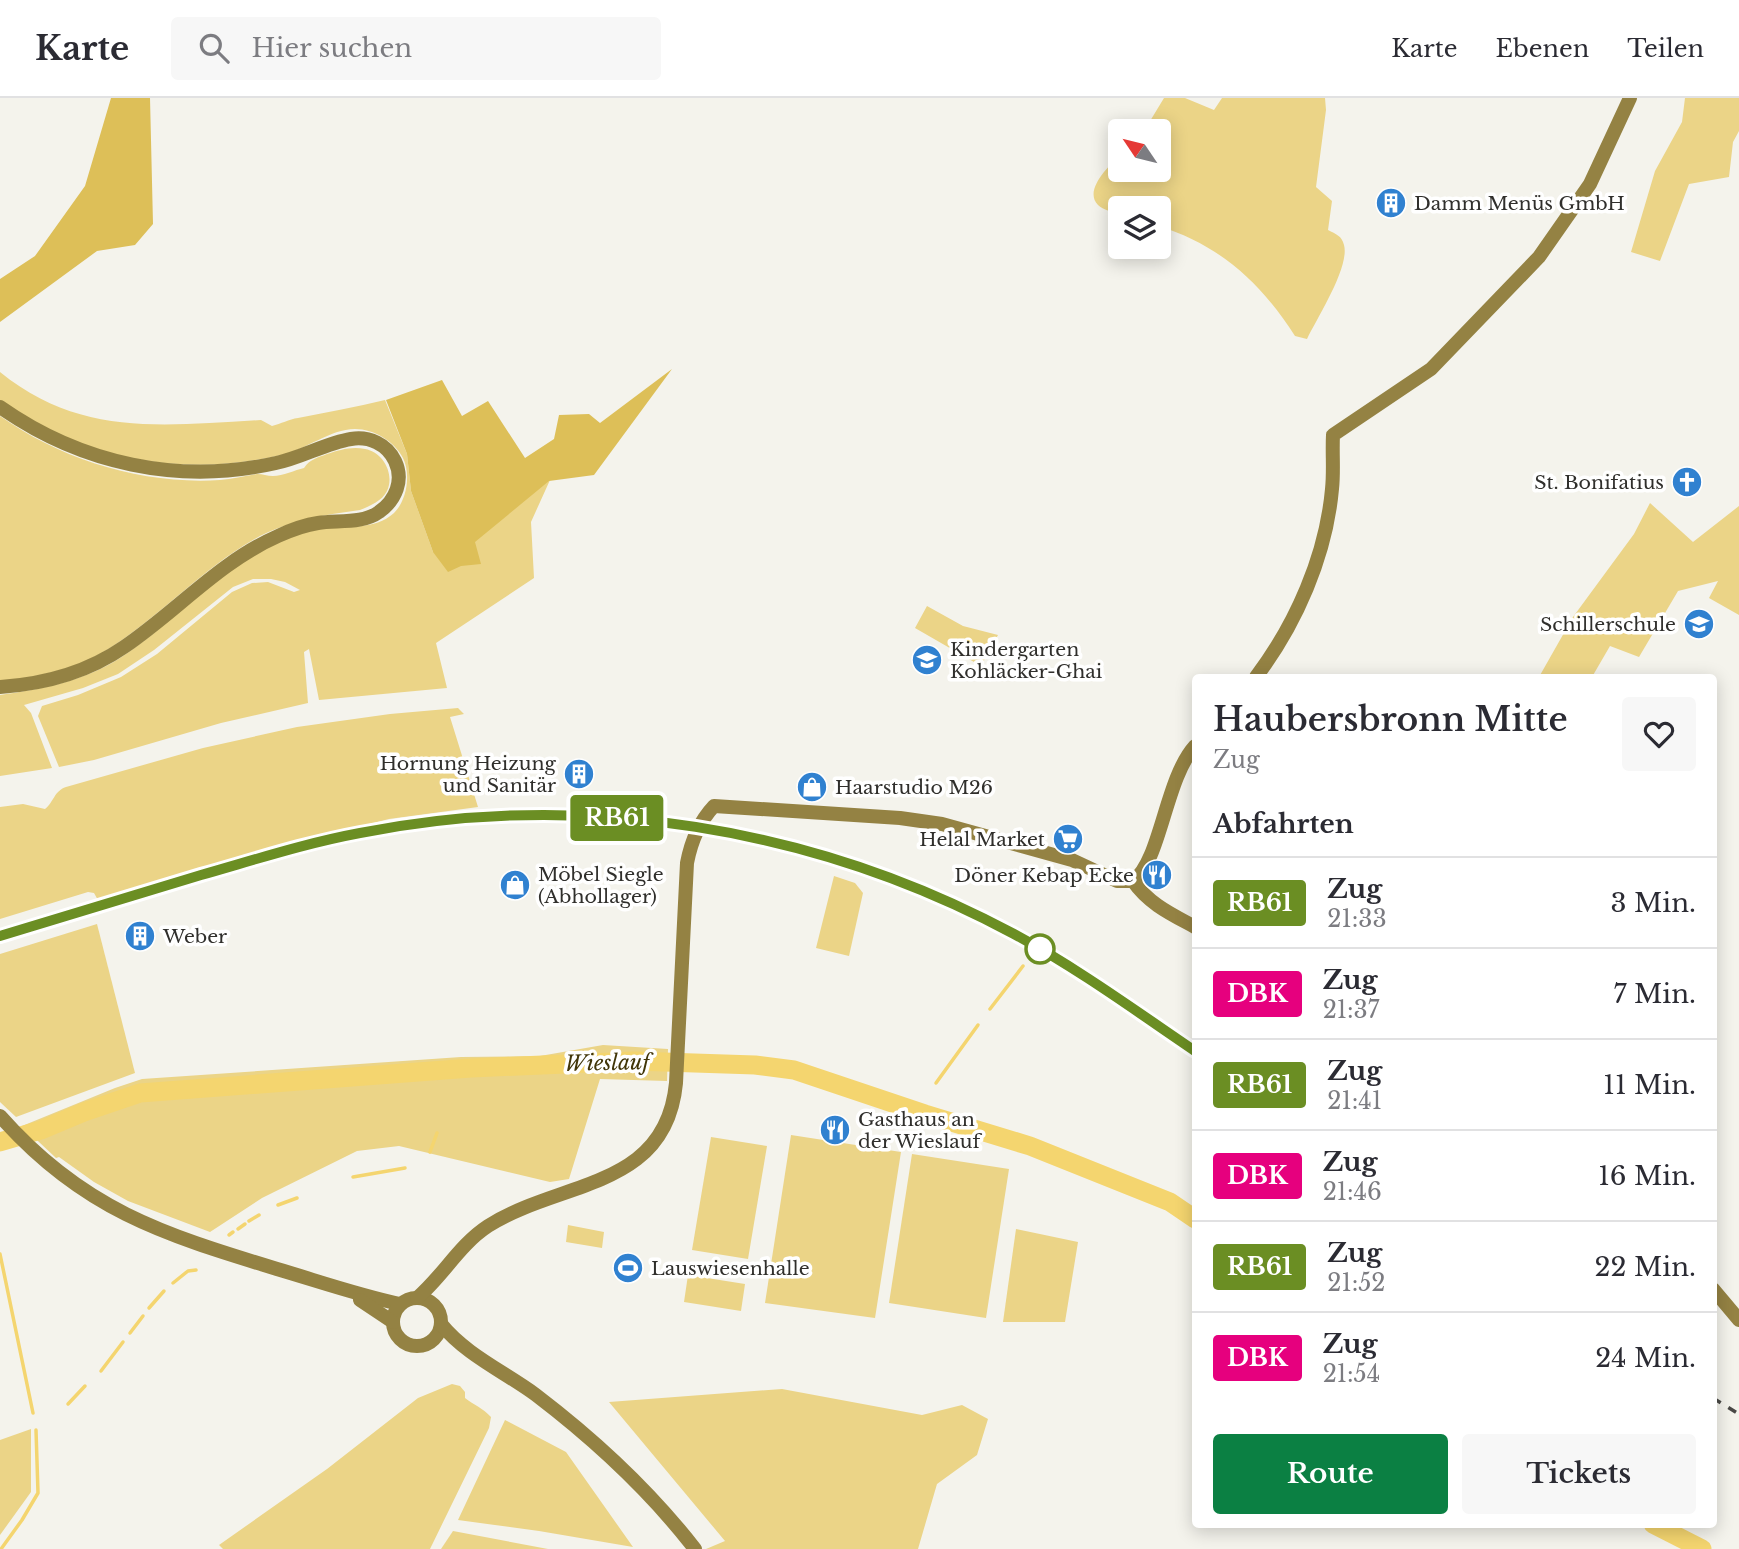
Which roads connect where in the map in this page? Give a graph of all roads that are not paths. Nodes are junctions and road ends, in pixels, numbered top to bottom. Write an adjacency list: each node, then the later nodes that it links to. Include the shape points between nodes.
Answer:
1 (1630, 98): 3 (street, via 1590,184 1539,257 1431,369 1333,435 1332,488 1315,566 1277,650)
2 (0, 407): 4 (street, via 47,436 95,456 174,471 247,469 367,439 387,449 399,480 390,504 376,514 297,528 258,546 99,662 48,680)
3 (1258, 674)
4 (0, 687)
5 (1192, 750): 6 (street, via 1170,790 1149,861)
6 (1133, 881): 7 (street, via 1143,895); 9 (street, via 1117,881 1072,860 942,824 714,806 696,834 687,863 674,1104 652,1146 636,1161 602,1179 526,1206 487,1227)
7 (1192, 925)
8 (0, 1116): 10 (street, via 47,1163 100,1201 155,1228)
9 (444, 1271): 12 (street); 14 (street)
10 (346, 1292): 13 (street); 16 (street)
11 (1717, 1294): 15 (street)
12 (416, 1298): 13 (street); 14 (street)
13 (400, 1304): 16 (street)
14 (435, 1306): 17 (street)
15 (1739, 1320)
16 (393, 1322): 18 (street, via 397,1336 408,1345)
17 (441, 1324): 18 (street); 19 (street)
18 (430, 1343): 19 (street)
19 (476, 1356): 20 (street, via 535,1395 601,1449)
20 (695, 1549)

